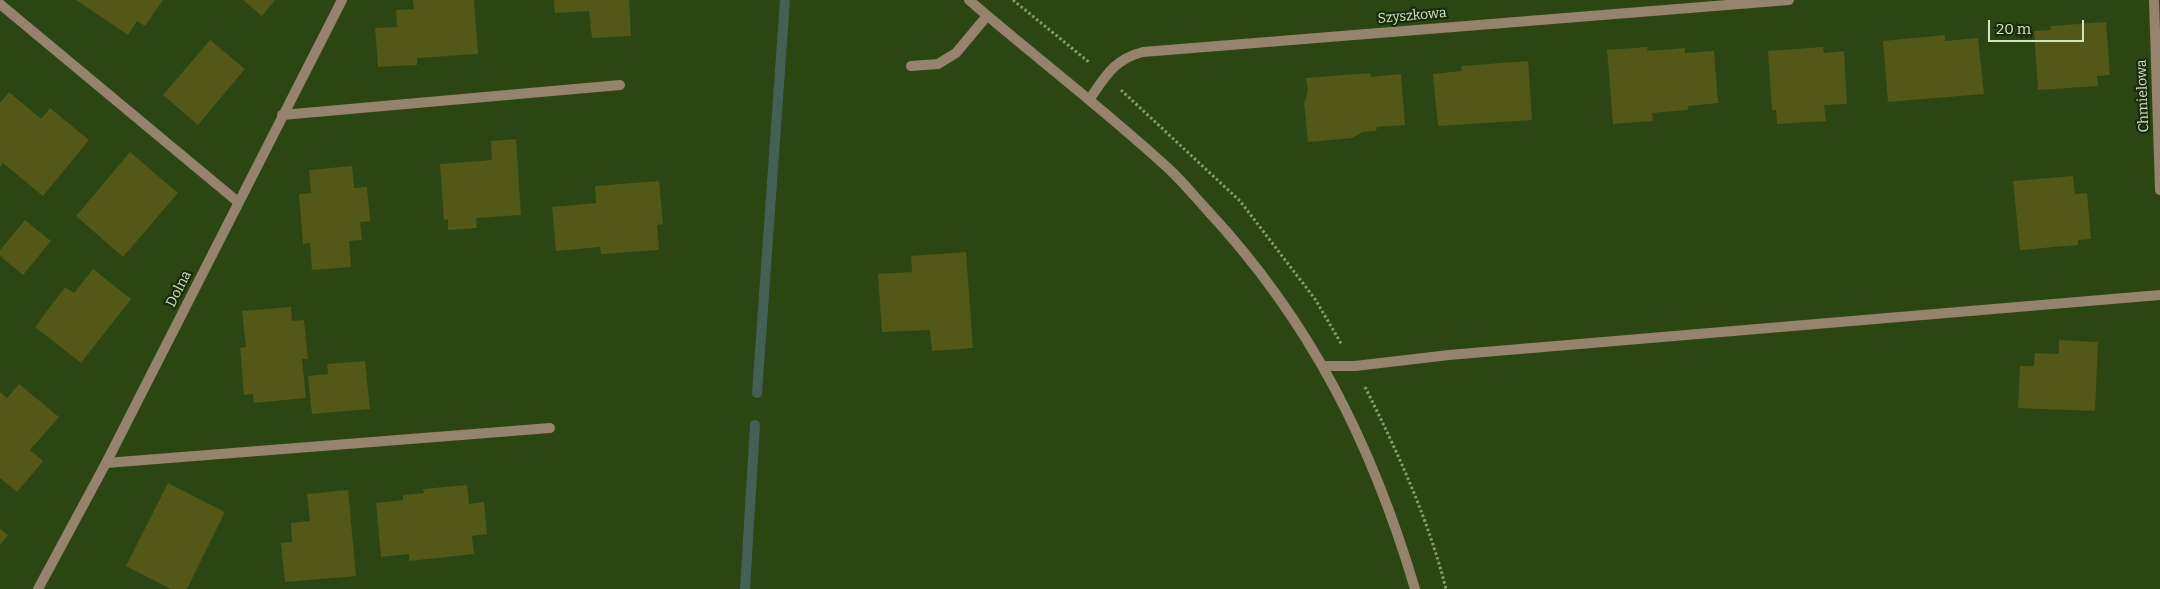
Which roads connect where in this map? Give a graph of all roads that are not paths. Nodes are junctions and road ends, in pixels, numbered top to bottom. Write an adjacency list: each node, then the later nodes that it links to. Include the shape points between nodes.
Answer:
1 (342, 0): 10 (street, Dolna)
2 (969, 0): 6 (street)
3 (1789, 0): 9 (street, Szyszkowa, via 1143,52 1128,55 1117,64)
4 (2154, 0): 11 (street, Chmielowa)
5 (0, 4): 12 (street)
6 (987, 16): 7 (street, via 956,53 938,64); 9 (street)
7 (911, 66)
8 (620, 85): 10 (street)
9 (1089, 100): 14 (street, via 1170,170 1230,235 1281,300)
10 (282, 115): 12 (street, Dolna)
11 (2160, 190)
12 (238, 202): 16 (street, Dolna)
13 (2160, 294): 14 (street, via 1449,355 1354,366)
14 (1324, 366): 18 (street, via 1356,427 1398,528)
15 (550, 428): 16 (street)
16 (106, 462): 17 (street, Dolna)
17 (38, 589)
18 (1415, 589)

